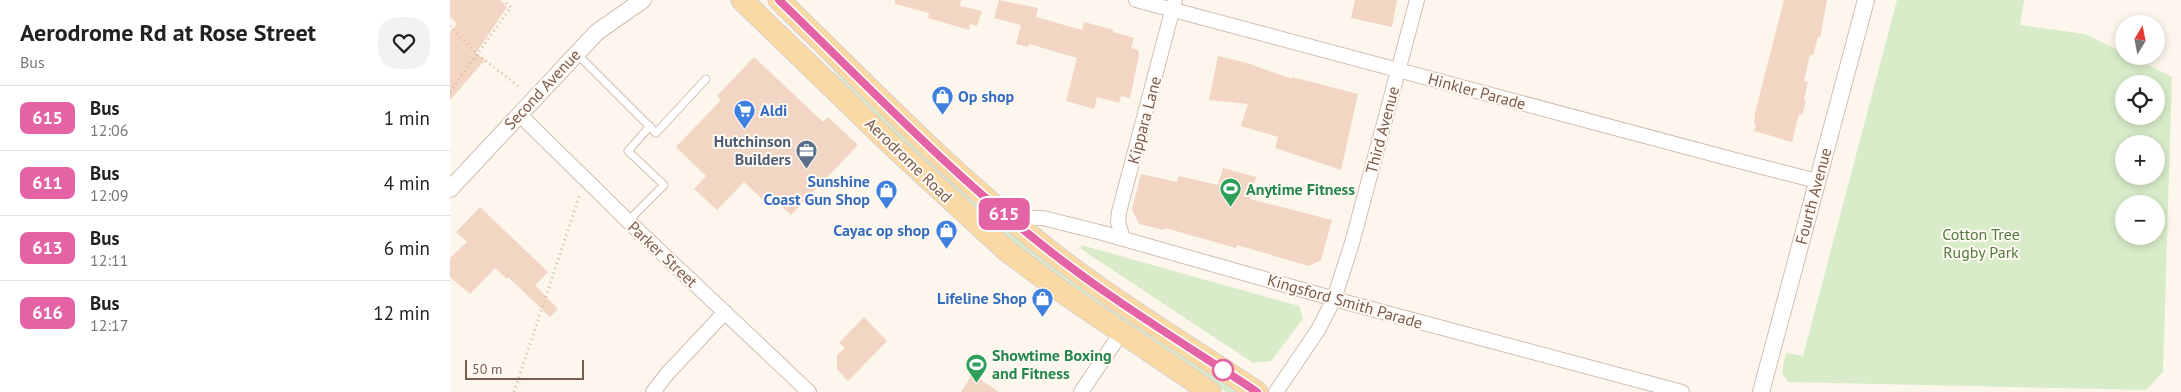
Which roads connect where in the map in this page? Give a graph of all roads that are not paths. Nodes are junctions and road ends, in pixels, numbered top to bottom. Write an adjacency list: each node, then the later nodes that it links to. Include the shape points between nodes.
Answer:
1 (643, 0): 8 (street, Second Avenue, via 597,32)
2 (742, 0): 20 (main road, Aerodrome Road, via 983,230 1032,271)
3 (780, 0): 15 (main road, Aerodrome Road, via 928,145)
4 (1136, 0): 7 (street, Hinkler Parade)
5 (1417, 0): 9 (street, Third Avenue)
6 (1866, 0): 13 (street, Fourth Avenue)
7 (1174, 5): 9 (street, Hinkler Parade); 17 (street, Kippara Lane, via 1119,212)
8 (576, 53): 11 (street, Second Avenue); 12 (lane)
9 (1399, 70): 13 (street, Hinkler Parade); 18 (street, Third Avenue)
10 (706, 79): 12 (lane, via 656,132)
11 (520, 114): 14 (street, Second Avenue); 16 (street, Parker Street)
12 (650, 126): 16 (lane, via 628,151 664,185)
13 (1817, 180): 28 (street, Fourth Avenue)
14 (450, 189)
15 (1008, 217): 17 (street, Kingsford Smith Parade, via 1043,218); 25 (main road, Aerodrome Road, via 1095,284)
16 (628, 221): 19 (street, Parker Street)
17 (1123, 239): 18 (street, Kingsford Smith Parade)
18 (1334, 299): 26 (street, Third Avenue, via 1318,330); 27 (street, Kingsford Smith Parade)
19 (725, 312): 21 (street); 22 (street, Parker Street)
20 (1121, 333): 23 (street); 24 (main road, Aerodrome Road)
21 (653, 392)
22 (809, 392)
23 (1081, 392)
24 (1210, 392)
25 (1257, 392)
26 (1276, 392)
27 (1682, 392)
28 (1761, 392)

